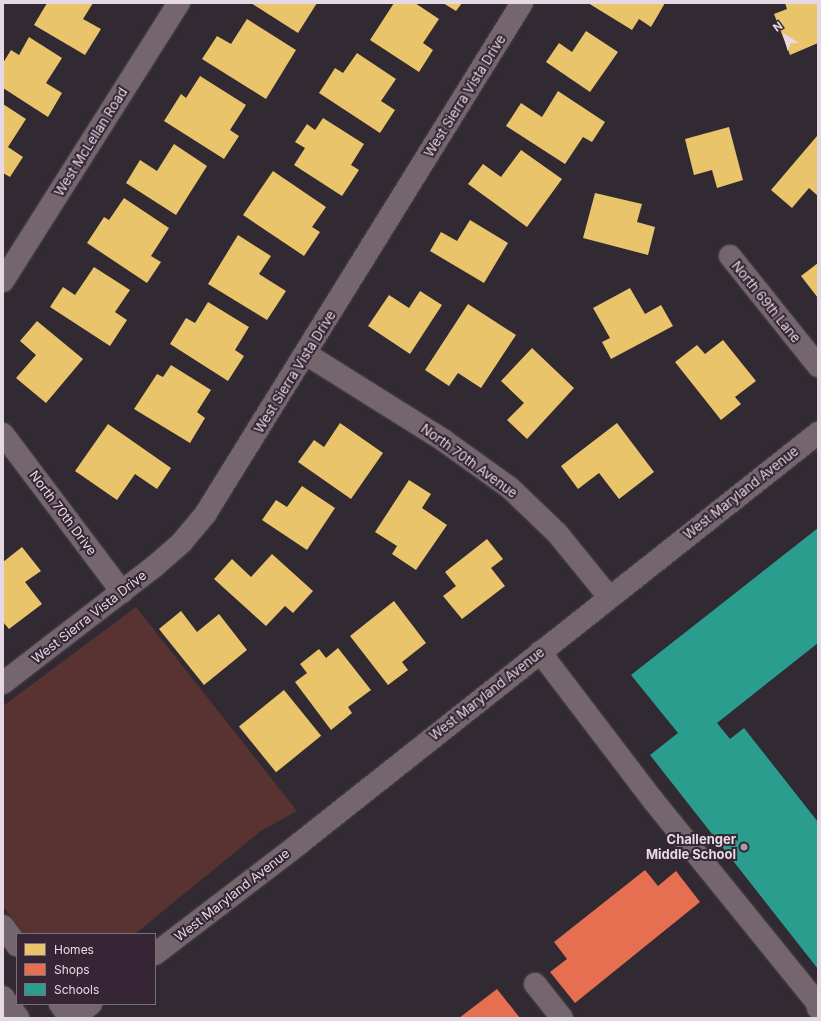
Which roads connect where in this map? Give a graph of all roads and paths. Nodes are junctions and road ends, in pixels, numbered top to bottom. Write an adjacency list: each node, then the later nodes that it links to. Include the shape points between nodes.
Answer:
1 (179, 3): 4 (street, West McLellan Road)
2 (522, 3): 5 (street, West Sierra Vista Drive)
3 (730, 256): 6 (street, North 69th Lane)
4 (3, 281)
5 (306, 354): 9 (street, West Sierra Vista Drive, via 206,513 182,542); 10 (street, North 70th Avenue, via 443,440 510,488 557,533)
6 (818, 366)
7 (818, 433): 10 (street, West Maryland Avenue)
8 (3, 434): 9 (street, North 70th Drive)
9 (122, 592): 12 (street, West Sierra Vista Drive)
10 (609, 597): 11 (street, West Maryland Avenue)
11 (540, 652): 15 (street, West Maryland Avenue, via 300,843); 20 (street, via 660,809 817,1003)
12 (3, 684)
13 (3, 926): 14 (street)
14 (16, 944)
15 (156, 953)
16 (535, 984): 23 (street)
17 (3, 998): 21 (street)
18 (61, 1005): 22 (street)
19 (90, 1005): 22 (street)
20 (818, 1008)
21 (18, 1018)
22 (71, 1018)
23 (562, 1018)

